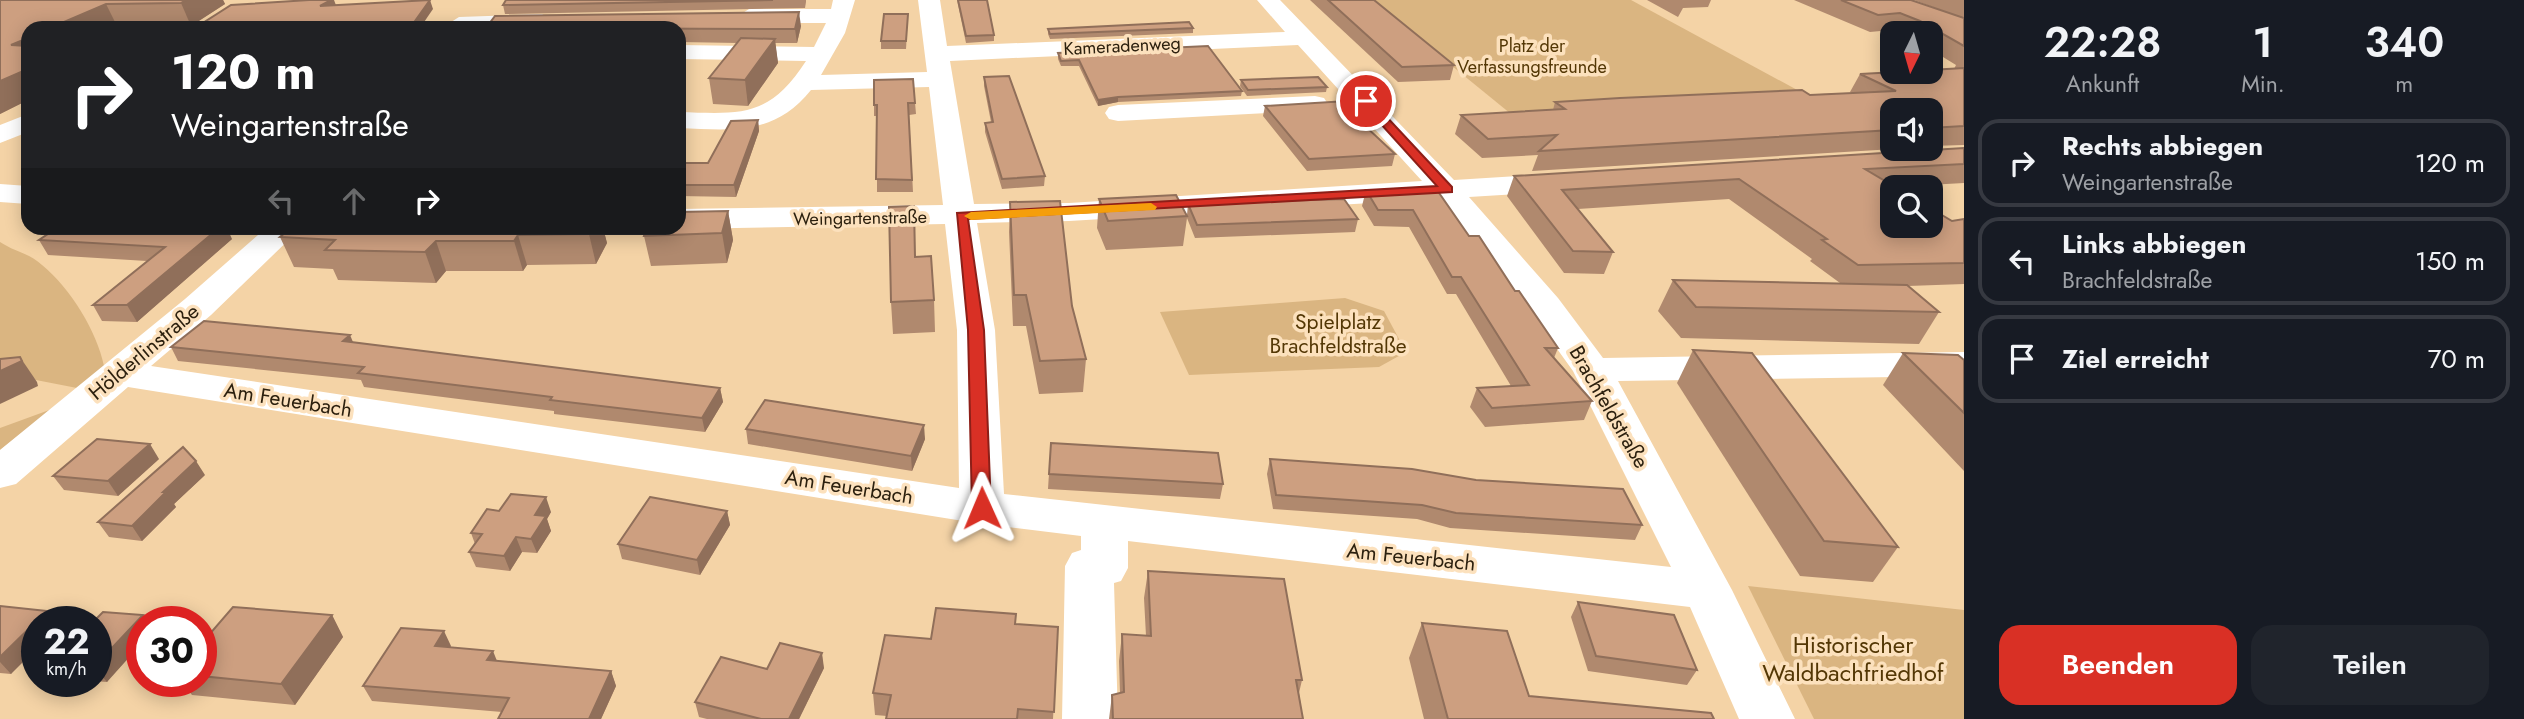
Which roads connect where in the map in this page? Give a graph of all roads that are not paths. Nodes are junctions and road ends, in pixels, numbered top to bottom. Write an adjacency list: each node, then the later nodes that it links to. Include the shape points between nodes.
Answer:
1 (457, 0): 7 (street)
2 (929, 0): 12 (street)
3 (1268, 0): 9 (street, Brachfeldstraße)
4 (842, 8): 5 (street); 11 (street)
5 (726, 17)
6 (562, 20): 8 (street)
7 (458, 21)
8 (545, 21)
9 (1305, 38): 12 (street, Kameradenweg); 14 (street, Brachfeldstraße)
10 (686, 52): 11 (street)
11 (822, 54): 13 (street)
12 (940, 66): 13 (street, Kameradenweg); 25 (street)
13 (805, 83): 17 (street, via 782,110 750,121)
14 (1366, 101): 15 (street); 22 (street, Brachfeldstraße)
15 (1244, 107): 16 (street); 19 (street)
16 (1118, 113)
17 (686, 120)
18 (21, 125): 20 (street)
19 (1265, 134)
20 (0, 135)
21 (1586, 181): 22 (street, Weingartenstraße)
22 (1447, 190): 25 (street, Weingartenstraße); 29 (street, Brachfeldstraße, via 1545,306)
23 (0, 194): 24 (street)
24 (21, 195)
25 (961, 216): 26 (street, Weingartenstraße); 32 (street, via 976,330)
26 (686, 219)
27 (277, 235): 30 (street, Hölderlinstraße)
28 (1964, 364): 29 (street)
29 (1592, 370): 34 (street, Brachfeldstraße)
30 (118, 373): 31 (street, Hölderlinstraße); 32 (street, Am Feuerbach)
31 (0, 473)
32 (982, 508): 33 (street, Am Feuerbach)
33 (1105, 523): 34 (street, Am Feuerbach); 35 (street, via 1104,568 1089,566)
34 (1707, 590): 36 (street, Brachfeldstraße)
35 (1090, 719)
36 (1767, 719)

